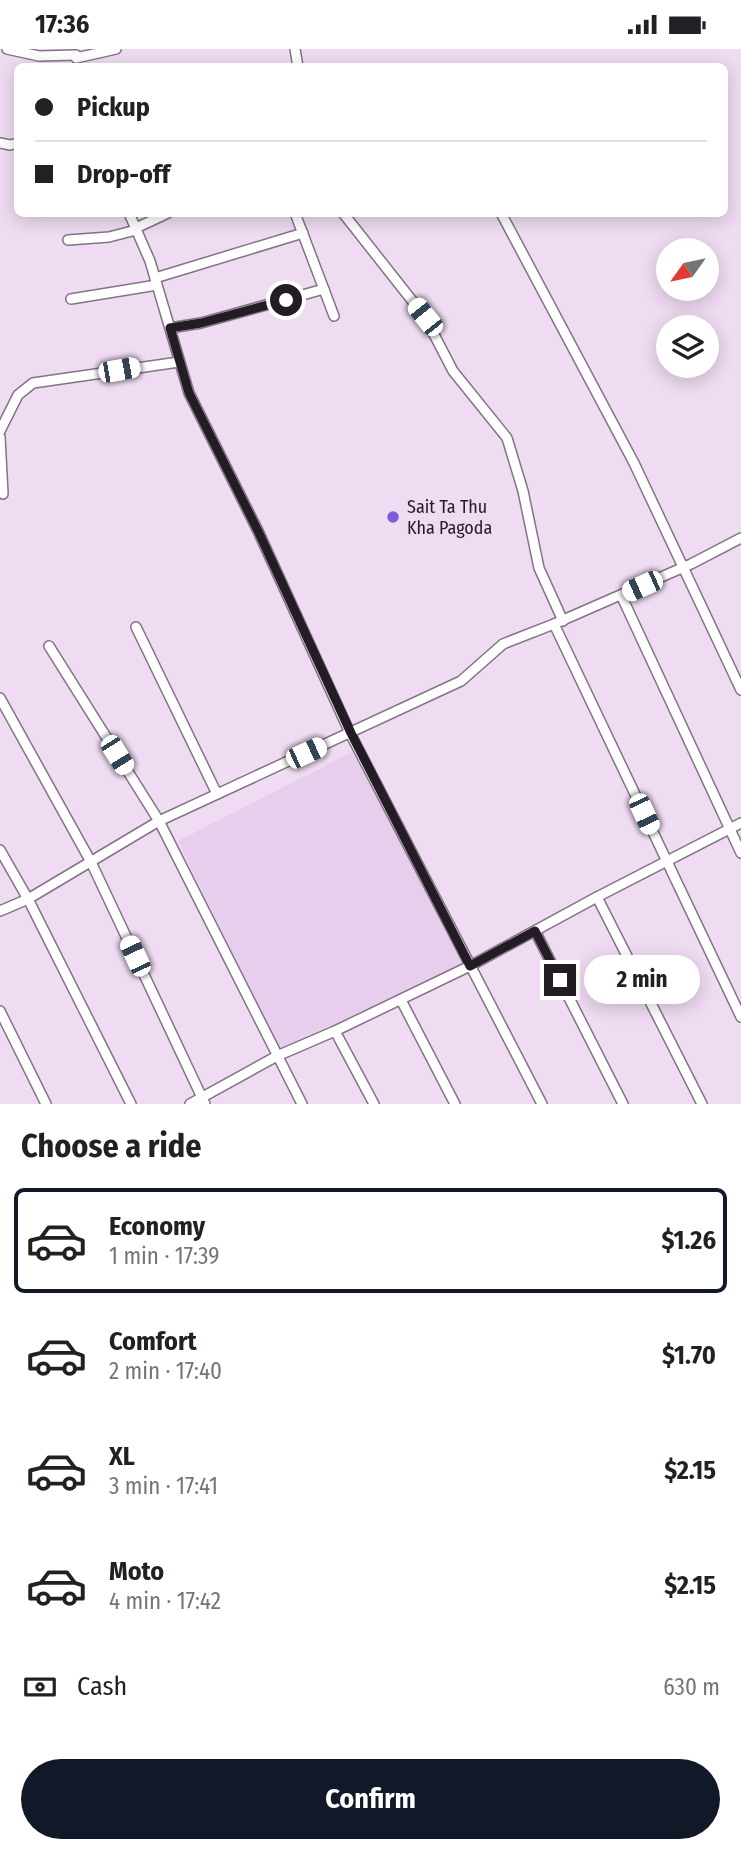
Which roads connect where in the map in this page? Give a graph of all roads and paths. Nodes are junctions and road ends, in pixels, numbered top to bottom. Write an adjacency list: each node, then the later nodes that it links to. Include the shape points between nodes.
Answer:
1 (7, 49): 3 (street)
2 (116, 49): 3 (street)
3 (76, 57)
4 (131, 217): 9 (street)
5 (161, 217): 9 (street)
6 (297, 217): 10 (street)
7 (346, 217): 24 (street, via 425,317 453,371 507,438 539,568)
8 (503, 217): 22 (street, via 634,463)
9 (136, 229): 11 (street, via 109,237); 12 (street)
10 (303, 233): 12 (street); 13 (street)
11 (68, 240)
12 (156, 282): 14 (street); 16 (street)
13 (324, 289): 15 (street); 16 (street)
14 (71, 299)
15 (334, 316)
16 (170, 328): 17 (street)
17 (179, 362): 18 (street, via 33,383 18,395); 29 (street, via 189,393)
18 (0, 431)
19 (0, 437): 20 (street)
20 (3, 494)
21 (741, 538): 22 (street)
22 (683, 567): 23 (street); 27 (street)
23 (621, 595): 24 (street); 33 (street)
24 (559, 623): 29 (street, via 503,644 461,681); 36 (street)
25 (136, 627): 30 (street)
26 (48, 646): 31 (street)
27 (741, 690)
28 (0, 698): 37 (street)
29 (351, 733): 30 (street); 42 (street)
30 (218, 794): 31 (street)
31 (159, 821): 37 (street); 47 (street)
32 (741, 823): 33 (street)
33 (728, 829): 35 (street); 36 (street)
34 (0, 850): 39 (street)
35 (741, 853)
36 (666, 861): 38 (street); 45 (street)
37 (91, 862): 39 (street); 48 (street)
38 (597, 897): 41 (street); 57 (street)
39 (27, 899): 40 (street); 50 (street)
40 (0, 911)
41 (535, 931): 42 (street); 56 (street)
42 (470, 966): 43 (street); 55 (street)
43 (401, 1000): 46 (street); 54 (street)
44 (0, 1011): 49 (street)
45 (741, 1017)
46 (335, 1031): 47 (street); 53 (street)
47 (277, 1056): 48 (street); 52 (street)
48 (203, 1101): 51 (street)
49 (46, 1104)
50 (131, 1104)
51 (190, 1104)
52 (302, 1104)
53 (374, 1104)
54 (455, 1104)
55 (542, 1104)
56 (624, 1104)
57 (702, 1104)

